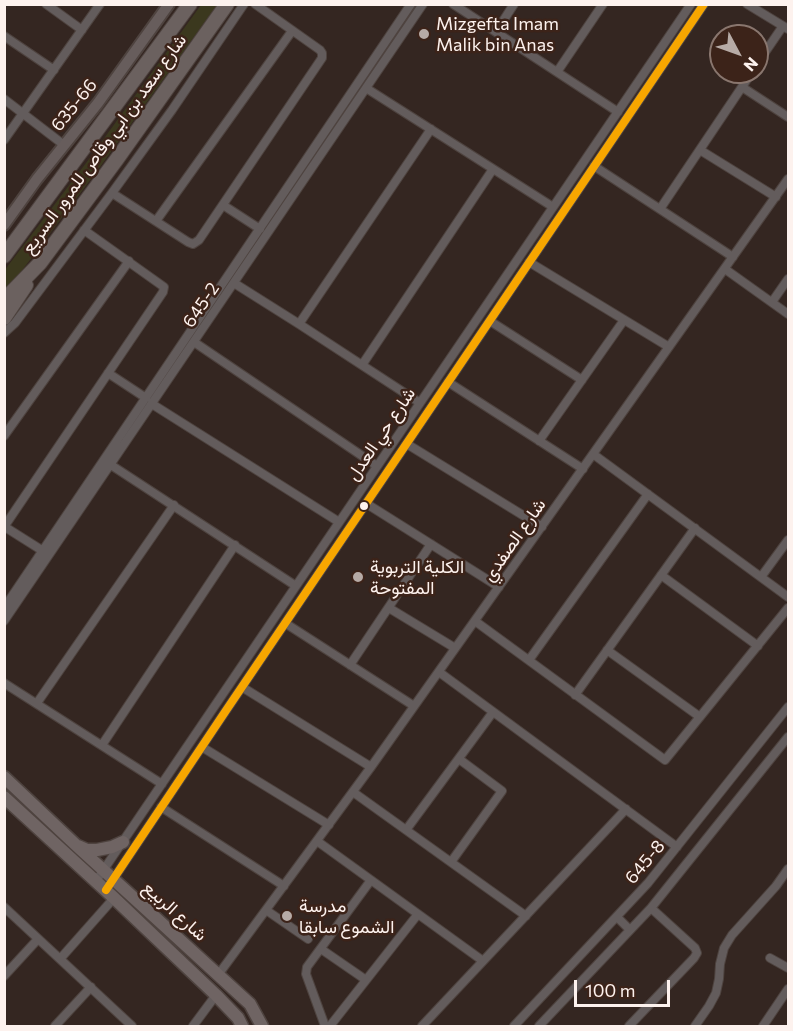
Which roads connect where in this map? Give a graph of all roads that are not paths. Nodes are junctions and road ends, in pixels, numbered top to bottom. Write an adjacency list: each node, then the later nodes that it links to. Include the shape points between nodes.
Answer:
1 (46, 4): 17 (street)
2 (100, 4): 17 (street)
3 (169, 4): 35 (street, 635-66)
4 (190, 4): 40 (highway, شارع سعد بن ابي وقاص للمرور السريع)
5 (227, 4): 57 (highway, شارع سعد بن ابي وقاص للمرور السريع)
6 (244, 4): 43 (street)
7 (255, 4): 18 (street)
8 (411, 4): 38 (street, 645-2)
9 (423, 4): 28 (street, 645-2)
10 (453, 4): 19 (street)
11 (514, 4): 19 (street)
12 (603, 4): 23 (street)
13 (691, 4): 24 (street, شارع حي العدل)
14 (704, 4): 25 (street, شارع حي العدل)
15 (747, 4): 16 (street)
16 (786, 27): 21 (street)
17 (82, 30): 22 (street)
18 (292, 30): 45 (street, via 320,50 322,58); 48 (street)
19 (495, 32): 23 (street)
20 (4, 36): 22 (street)
21 (769, 49)
22 (54, 70): 31 (street)
23 (557, 72): 30 (street)
24 (643, 75): 25 (street); 30 (street, شارع حي العدل)
25 (652, 81): 37 (street, شارع حي العدل)
26 (744, 84): 27 (street)
27 (742, 87): 32 (street); 36 (street)
28 (366, 88): 33 (street); 41 (street, 645-2)
29 (4, 99): 31 (street)
30 (618, 112): 46 (street, شارع حي العدل)
31 (24, 113): 34 (street); 35 (street)
32 (789, 117)
33 (431, 129): 39 (street); 68 (street)
34 (4, 140)
35 (64, 145): 49 (street, 635-66)
36 (699, 150): 44 (street); 47 (street)
37 (594, 166): 47 (street); 56 (street, شارع حي العدل)
38 (301, 168): 41 (street); 50 (street, 645-2)
39 (493, 168): 46 (street); 74 (street)
40 (68, 170): 52 (highway); 53 (highway, شارع سعد بن ابي وقاص للمرور السريع)
41 (308, 174): 60 (street, 645-2)
42 (789, 179): 44 (street, شارع الصفدي)
43 (112, 193): 48 (street); 51 (street)
44 (776, 197): 54 (street, شارع الصفدي)
45 (223, 205): 48 (street, via 193,244); 50 (street)
46 (554, 207): 70 (street, شارع حي العدل)
47 (660, 209): 54 (street)
48 (156, 221)
49 (4, 225)
50 (260, 229): 63 (street, 645-2)
51 (84, 230): 55 (street); 69 (street)
52 (4, 243)
53 (4, 256)
54 (733, 257): 58 (street, شارع الصفدي)
55 (129, 261): 75 (street, via 164,286); 80 (street)
56 (530, 262): 66 (street); 67 (street, شارع حي العدل)
57 (40, 263): 61 (highway, شارع سعد بن ابي وقاص للمرور السريع); 65 (highway)
58 (725, 269): 62 (street); 73 (street, شارع الصفدي)
59 (789, 279): 62 (street)
60 (234, 283): 63 (street, 645-2); 68 (street)
61 (4, 300)
62 (772, 303): 64 (street)
63 (212, 308): 71 (street, 645-2); 78 (street, 645-2)
64 (789, 314)
65 (4, 318)
66 (624, 320): 73 (street); 76 (street)
67 (490, 321): 72 (street, شارع حي العدل); 76 (street)
68 (299, 324): 74 (street)
69 (4, 333)
70 (463, 339): 72 (street); 79 (street, شارع حي العدل)
71 (194, 342): 78 (street, 645-2); 85 (street)
72 (473, 345): 77 (street, شارع حي العدل)
73 (669, 347): 83 (street, شارع الصفدي)
74 (362, 364): 79 (street)
75 (108, 373): 78 (street); 92 (street)
76 (582, 380): 81 (street)
77 (448, 382): 81 (street); 82 (street, شارع حي العدل)
78 (149, 401): 84 (street, 645-2); 90 (street); 97 (street, 645-2)
79 (420, 403): 85 (street, شارع حي العدل)
80 (4, 436)
81 (539, 441): 86 (street)
82 (407, 444): 88 (street, شارع حي العدل); 91 (street)
83 (593, 454): 86 (street, شارع الصفدي); 87 (street)
84 (111, 465): 89 (street); 106 (street, 645-2)
85 (377, 466): 90 (street, شارع حي العدل)
86 (583, 468): 91 (street, شارع الصفدي)
87 (648, 494): 93 (street); 112 (street)
88 (367, 504): 95 (street); 108 (street, شارع حي العدل)
89 (174, 505): 96 (street); 118 (street)
90 (339, 522): 100 (street, شارع حي العدل)
91 (542, 526): 101 (street, شارع الصفدي)
92 (5, 527): 97 (street)
93 (695, 528): 98 (street); 99 (street)
94 (789, 540): 99 (street)
95 (431, 544): 101 (street); 104 (street)
96 (235, 545): 100 (street); 126 (street)
97 (43, 552): 103 (street, 645-2)
98 (661, 575): 109 (street); 111 (street)
99 (761, 577): 102 (street)
100 (296, 586): 119 (street, شارع حي العدل)
101 (499, 587): 107 (street, شارع الصفدي)
102 (789, 597)
103 (4, 608)
104 (389, 608): 110 (street); 113 (street)
105 (789, 608): 109 (street)
106 (4, 621)
107 (475, 621): 110 (street, شارع الصفدي); 112 (street)
108 (285, 623): 113 (street); 116 (street, شارع حي العدل)
109 (758, 646): 124 (street)
110 (455, 648): 114 (street, شارع الصفدي)
111 (608, 650): 117 (street); 124 (street)
112 (529, 660): 117 (street)
113 (350, 665): 120 (street)
114 (439, 672): 120 (street, شارع الصفدي); 123 (street)
115 (4, 683): 118 (street)
116 (242, 687): 122 (street, شارع حي العدل); 129 (street)
117 (576, 694): 124 (street, via 665,760)
118 (37, 703): 126 (street)
119 (215, 705): 122 (street); 131 (street, شارع حي العدل)
120 (414, 706): 129 (street, شارع الصفدي)
121 (789, 707): 142 (street, 645-8)
122 (225, 712): 127 (street, شارع حي العدل)
123 (493, 712): 128 (street); 136 (street)
124 (700, 717)
125 (789, 737): 150 (street, 645-8)
126 (102, 745): 131 (street)
127 (202, 747): 135 (street, شارع حي العدل); 137 (street)
128 (459, 759): 138 (street); 143 (street, via 502,791)
129 (371, 767): 132 (street, شارع الصفدي)
130 (4, 777): 141 (main road, شارع الربيع)
131 (162, 784): 133 (street, شارع حي العدل)
132 (353, 792): 137 (street, شارع الصفدي); 138 (street)
133 (156, 794): 135 (street); 140 (street, شارع حي العدل)
134 (4, 797): 148 (main road, شارع الربيع)
135 (164, 803): 145 (street, شارع حي العدل); 147 (street)
136 (626, 809): 142 (street); 153 (street)
137 (329, 825): 139 (street, شارع الصفدي)
138 (406, 830): 143 (street)
139 (317, 841): 146 (street); 147 (street, شارع الصفدي)
140 (123, 842): 141 (main road, via 97,850); 145 (street, شارع حي العدل)
141 (77, 846): 145 (main road, شارع الربيع)
142 (677, 847): 154 (street, 645-8)
143 (451, 862): 153 (street)
144 (789, 869): 179 (street, via 724,948 716,993)
145 (108, 874): 148 (street, شارع حي العدل); 148 (street, شارع حي العدل); 163 (main road, شارع الربيع)
146 (371, 880): 152 (street); 158 (street)
147 (284, 886): 151 (street, شارع الصفدي)
148 (105, 890): 160 (street); 168 (main road, شارع الربيع)
149 (4, 907): 156 (street)
150 (651, 908): 155 (street, 645-8); 178 (street, via 696,953)
151 (266, 910): 157 (street); 163 (street, شارع الصفدي)
152 (418, 914): 161 (street); 165 (street)
153 (526, 916): 161 (street)
154 (617, 917): 155 (street); 176 (street, 645-8)
155 (630, 930): 177 (street, 645-8)
156 (38, 939): 160 (street); 164 (street)
157 (308, 939)
158 (321, 949): 165 (street); 174 (street, via 306,974)
159 (770, 958): 162 (street)
160 (60, 959): 166 (street)
161 (483, 961): 175 (street)
162 (789, 968)
163 (219, 975): 173 (main road, شارع الربيع, via 250,1004)
164 (4, 976)
165 (366, 980): 174 (street)
166 (91, 987): 169 (street); 170 (street)
167 (789, 989): 180 (street)
168 (216, 995): 171 (street); 172 (main road, شارع الربيع)
169 (55, 1026)
170 (132, 1026)
171 (193, 1026)
172 (242, 1026)
173 (262, 1026)
174 (327, 1026)
175 (422, 1026)
176 (514, 1026)
177 (539, 1026)
178 (629, 1026)
179 (695, 1026)
180 (763, 1026)

